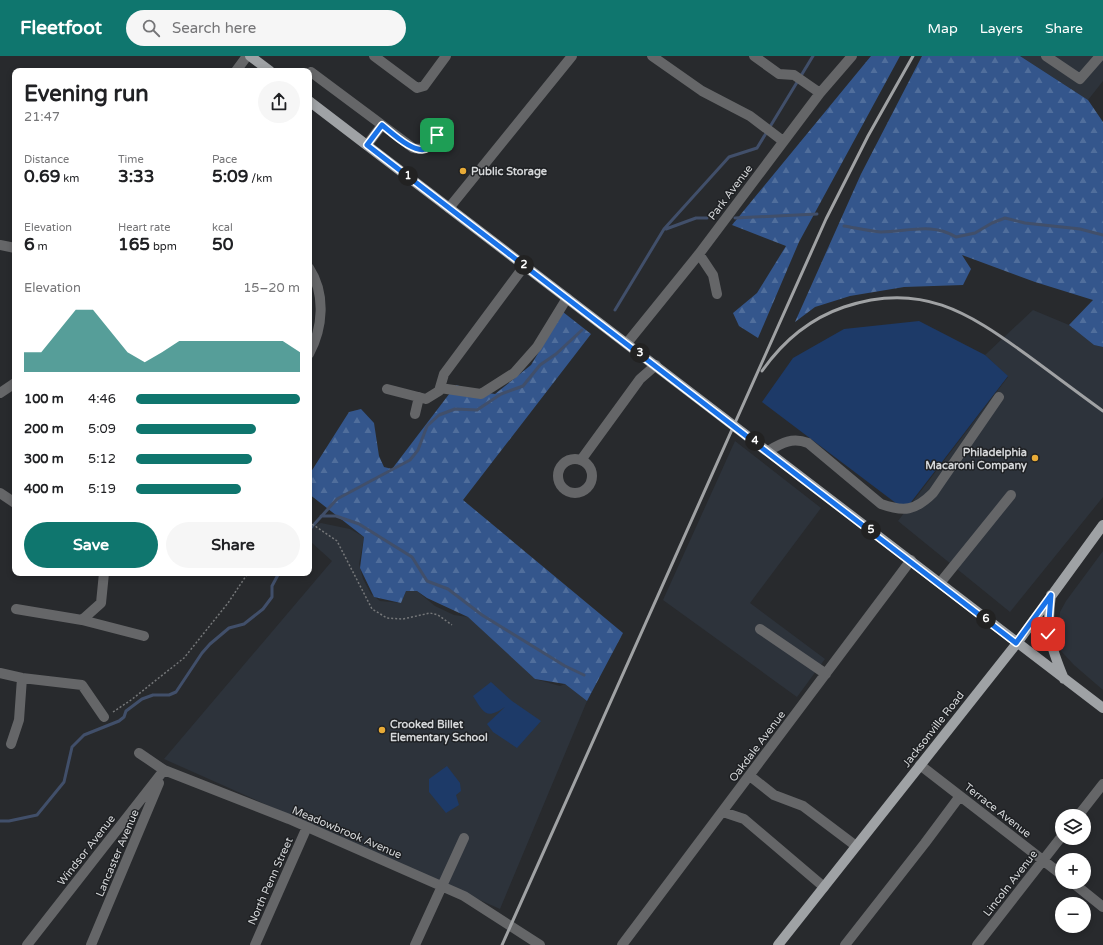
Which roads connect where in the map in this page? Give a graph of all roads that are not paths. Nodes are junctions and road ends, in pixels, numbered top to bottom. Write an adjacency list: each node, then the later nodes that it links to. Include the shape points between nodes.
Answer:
1 (247, 56): 11 (street)
2 (250, 56): 12 (main road)
3 (374, 56): 4 (street, via 417,88 424,86)
4 (446, 56)
5 (572, 56): 20 (street)
6 (652, 56): 18 (street, via 702,91 750,116)
7 (754, 56): 14 (street, via 779,74 794,75)
8 (852, 56): 14 (street, Park Avenue)
9 (1046, 56): 10 (street, via 1080,79)
10 (1100, 56)
11 (238, 68)
12 (266, 68)
13 (312, 73): 16 (street)
14 (820, 93): 18 (street, Park Avenue)
15 (312, 103): 19 (main road)
16 (382, 125): 17 (street, via 413,148 421,150 428,148); 19 (street)
17 (437, 135)
18 (783, 141): 23 (street, Park Avenue)
19 (367, 145): 20 (main road)
20 (449, 208): 24 (main road)
21 (0, 245): 22 (street)
22 (12, 247)
23 (699, 254): 26 (street, via 713,275); 28 (street, Park Avenue)
24 (525, 265): 27 (main road); 32 (street, via 444,374)
25 (312, 273): 29 (street, via 320,297 320,319)
26 (717, 294)
27 (567, 298): 28 (main road); 32 (street, via 537,347 514,374 481,394)
28 (627, 343): 30 (main road)
29 (312, 348)
30 (656, 365): 38 (main road); 39 (street, via 640,379)
31 (12, 385): 34 (street)
32 (440, 388): 35 (street, via 426,399)
33 (387, 389): 35 (street)
34 (0, 393)
35 (419, 397): 37 (street)
36 (999, 397): 38 (street, via 933,493 922,504 909,509 881,504 808,443 797,439 791,440)
37 (414, 414)
38 (768, 451): 44 (main road)
39 (581, 460)
40 (0, 493): 42 (street)
41 (1011, 495): 46 (street)
42 (12, 501)
43 (1103, 525): 47 (main road, Jacksonville Road)
44 (911, 560): 46 (main road); 54 (street, Oakdale Avenue)
45 (104, 576): 49 (street, via 101,603)
46 (940, 583): 52 (main road)
47 (1051, 595): 52 (main road, Jacksonville Road); 56 (main road, via 1048,634)
48 (16, 609): 49 (street)
49 (82, 620): 51 (street)
50 (760, 630): 54 (street)
51 (144, 636)
52 (1016, 643): 56 (main road); 61 (main road, Jacksonville Road)
53 (0, 673): 55 (street)
54 (826, 674): 63 (street, Oakdale Avenue)
55 (22, 678): 58 (street, via 82,686); 59 (street, via 19,720)
56 (1064, 679): 57 (main road)
57 (1103, 708)
58 (104, 717)
59 (10, 744)
60 (138, 753): 62 (street, Meadowbrook Avenue)
61 (920, 765): 65 (street, Terrace Avenue); 71 (main road, Jacksonville Road)
62 (164, 770): 68 (street, Meadowbrook Avenue); 78 (street, Windsor Avenue); 79 (street, Lancaster Avenue)
63 (750, 776): 67 (street, Oakdale Avenue); 71 (street, via 774,795 803,806)
64 (1103, 784): 66 (street)
65 (960, 796): 72 (street, Terrace Avenue); 85 (street)
66 (1083, 809)
67 (723, 812): 75 (street, via 744,819); 83 (street, Oakdale Avenue)
68 (307, 827): 74 (street, Meadowbrook Avenue); 80 (street, North Penn Street)
69 (464, 838): 74 (street)
70 (1055, 845): 72 (street, Lincoln Avenue)
71 (856, 846): 75 (main road, Jacksonville Road)
72 (1044, 860): 73 (street, Terrace Avenue); 86 (street, Lincoln Avenue)
73 (1055, 869)
74 (441, 886): 81 (street); 82 (street, Meadowbrook Avenue, via 492,912)
75 (824, 887): 84 (main road, Jacksonville Road)
76 (1081, 889): 77 (street)
77 (1103, 907)
78 (27, 945)
79 (91, 945)
80 (255, 945)
81 (414, 945)
82 (540, 945)
83 (622, 945)
84 (778, 945)
85 (845, 945)
86 (977, 945)

